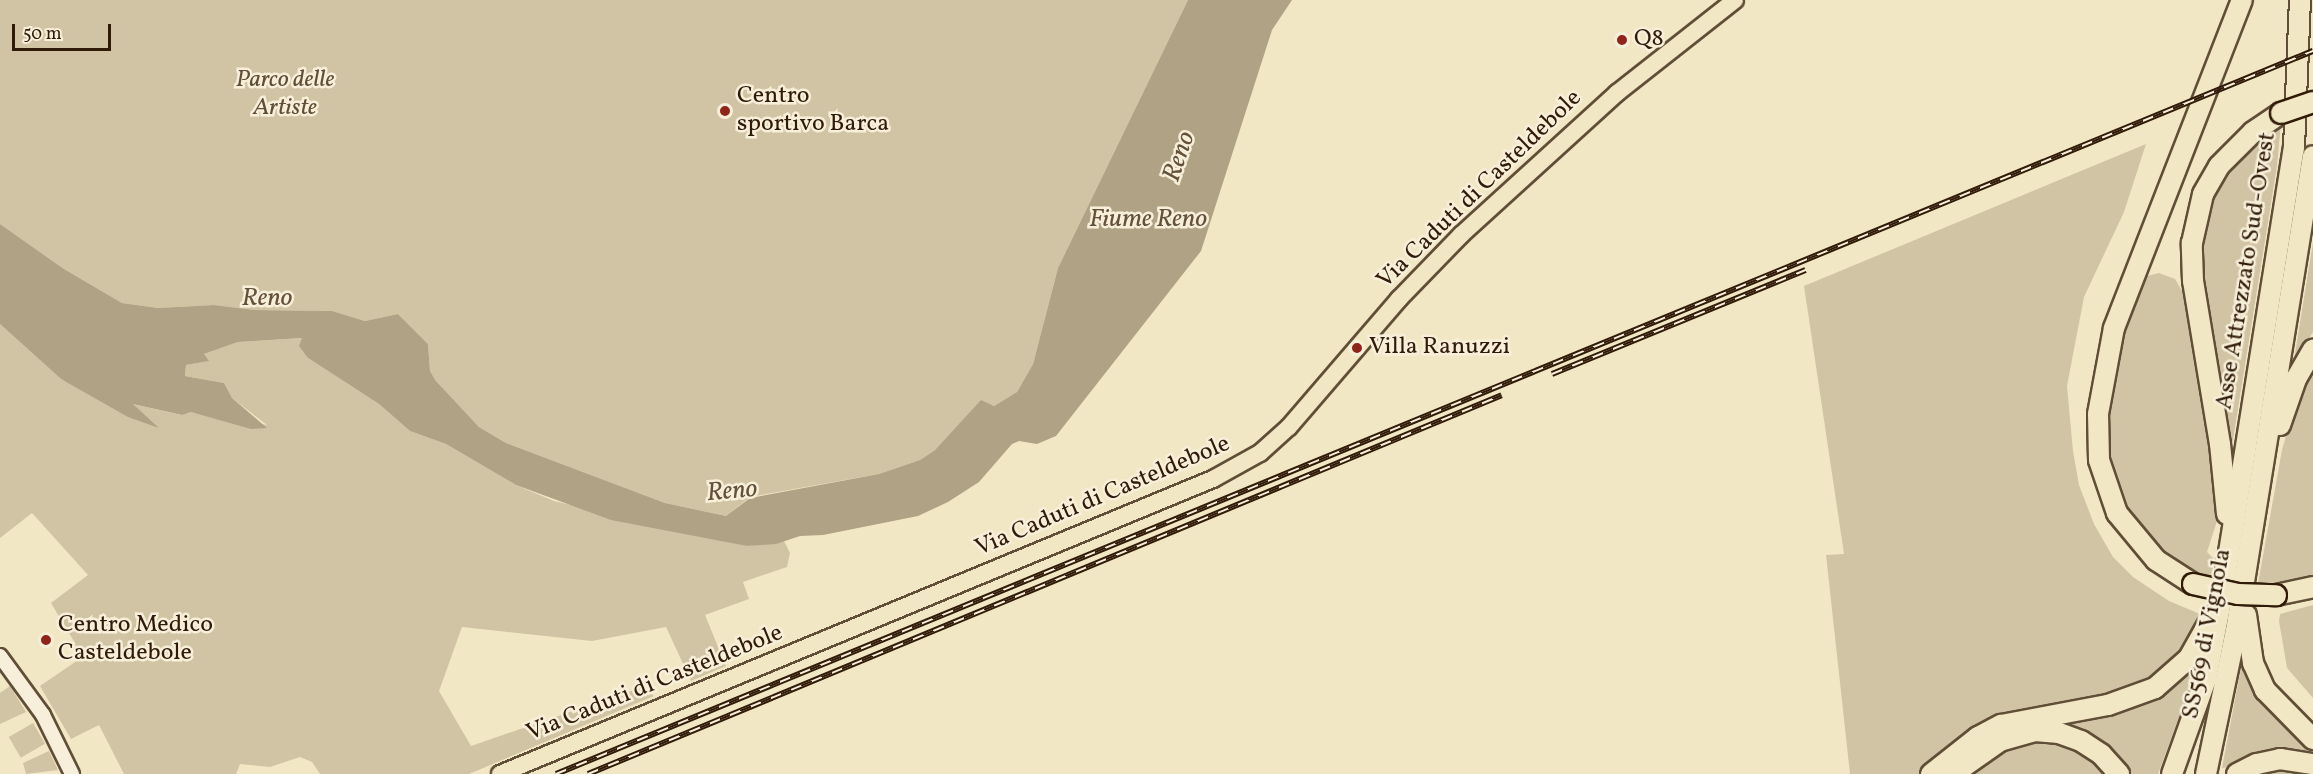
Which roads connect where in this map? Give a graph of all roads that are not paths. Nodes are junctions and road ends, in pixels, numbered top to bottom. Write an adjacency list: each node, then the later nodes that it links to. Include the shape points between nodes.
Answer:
1 (1735, 0): 16 (main road, Via Caduti di Casteldebole, via 1666,51 1461,235 1392,307 1282,435 1239,467)
2 (2242, 0): 10 (highway, bridge, via 2114,327 2098,403 2099,460 2117,513 2156,560 2193,584 2238,594 2276,595)
3 (2301, 0): 8 (highway, Asse Attrezzato Sud-Ovest, via 2294,148)
4 (2313, 102): 8 (highway, bridge, via 2281,113 2253,132 2219,166 2203,194 2192,243 2193,281 2221,454)
5 (2313, 156): 7 (highway, Asse Attrezzato Sud-Ovest)
6 (2313, 349): 7 (highway, via 2286,403)
7 (2258, 502): 9 (highway, SS569 di Vignola)
8 (2229, 548): 11 (highway, SS569 di Vignola)
9 (2245, 578): 13 (highway, via 2248,646 2256,674 2273,702); 21 (highway, SS569 di Vignola)
10 (2313, 587)
11 (2222, 596): 17 (highway, via 2189,657 2155,688 2108,705 2001,725 1978,736); 20 (highway, SS569 di Vignola, via 2203,689)
12 (0, 656): 15 (street, via 43,715)
13 (2313, 739)
14 (2313, 765): 22 (highway, via 2280,759 2256,764)
15 (72, 774)
16 (500, 774)
17 (1930, 774)
18 (1953, 774): 19 (highway, via 2000,741 2035,731 2059,733 2082,741 2102,754)
19 (2119, 774)
20 (2172, 774)
21 (2206, 774)
22 (2236, 774)

